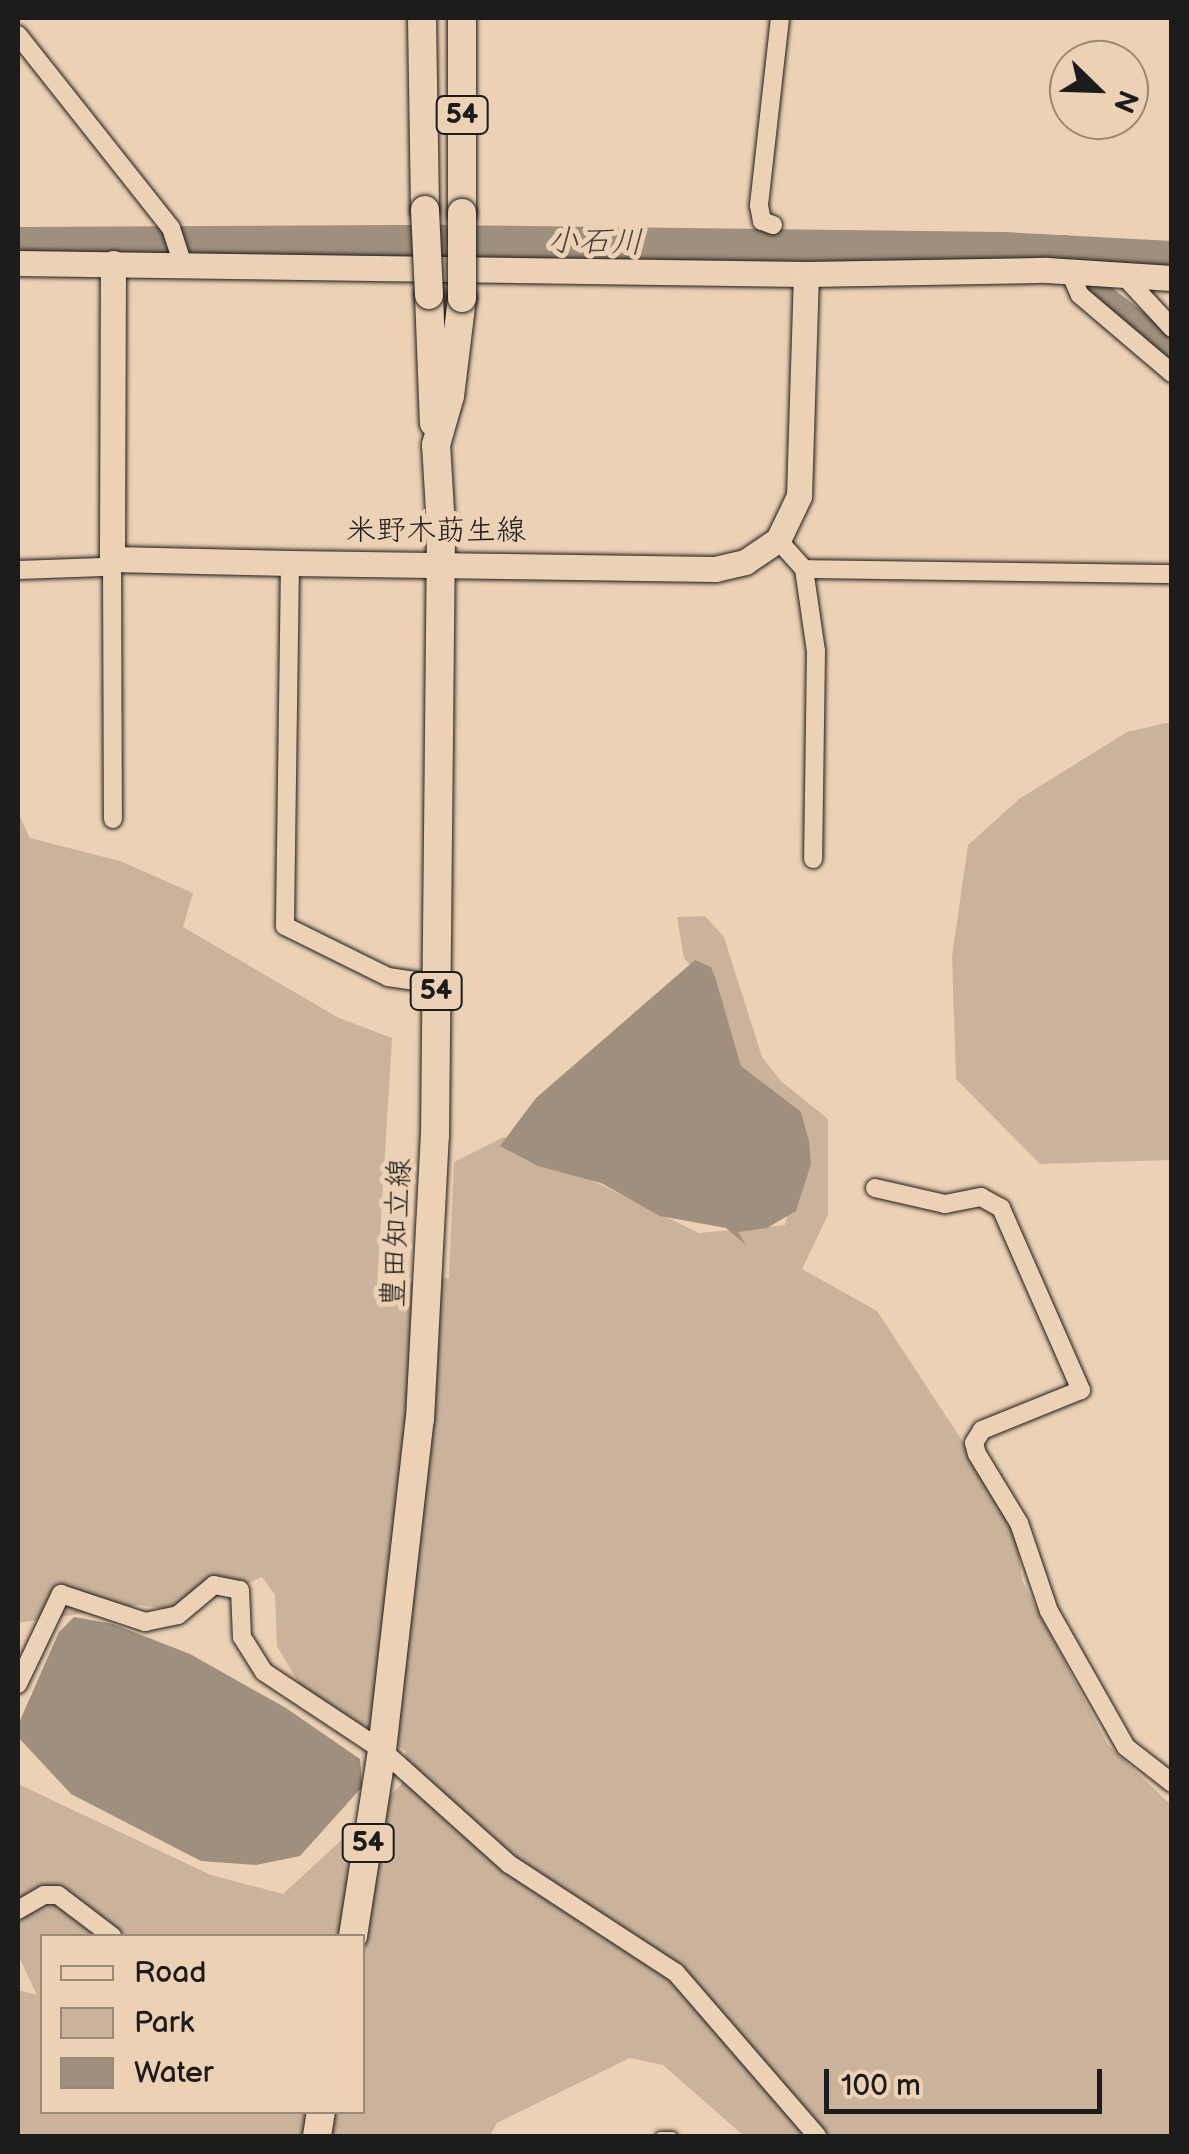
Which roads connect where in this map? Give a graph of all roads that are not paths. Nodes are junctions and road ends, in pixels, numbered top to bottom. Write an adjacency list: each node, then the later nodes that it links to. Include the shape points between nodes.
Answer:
1 (422, 18): 15 (main road, 豊田知立線 / 54, bridge)
2 (462, 18): 15 (main road, 豊田知立線 / 54, bridge, via 462,298 450,396)
3 (780, 18): 5 (street, via 759,205 762,221)
4 (18, 34): 6 (street, via 171,228)
5 (773, 225)
6 (182, 258): 8 (main road); 10 (main road)
7 (18, 263): 8 (main road)
8 (113, 263): 17 (main road)
9 (1070, 272): 10 (main road); 11 (main road); 14 (street, via 1080,296)
10 (806, 274): 16 (main road, via 798,496)
11 (1123, 275): 12 (main road); 13 (street)
12 (1172, 278)
13 (1172, 328)
14 (1172, 373)
15 (436, 444): 18 (main road, 豊田知立線 / 54)
16 (778, 540): 18 (main road, 米野木莇生線, via 745,562 715,568); 20 (street)
17 (112, 559): 19 (main road, 米野木莇生線); 21 (street, via 102,567); 23 (street)
18 (441, 562): 19 (main road, 米野木莇生線); 25 (main road, 豊田知立線 / 54)
19 (290, 563): 25 (street, via 285,926 388,977)
20 (804, 569): 22 (street); 24 (street, via 816,652)
21 (18, 570)
22 (1172, 574)
23 (113, 820)
24 (814, 859)
25 (436, 984): 28 (main road, 豊田知立線 / 54, via 420,1419)
26 (875, 1188): 29 (street, via 944,1204 981,1196 1001,1208 1080,1390 982,1430 976,1454 1015,1515 1049,1612 1126,1746)
27 (18, 1684): 28 (street, via 61,1594 145,1622 178,1615 221,1583 240,1590 242,1637 264,1672)
28 (382, 1750): 32 (main road, 豊田知立線 / 54); 35 (street, via 509,1864 676,1972)
29 (1172, 1783)
30 (18, 1910): 31 (street, via 58,1895)
31 (109, 1934)
32 (353, 1934)
33 (660, 2136): 34 (lane)
34 (672, 2136)
35 (817, 2136)

